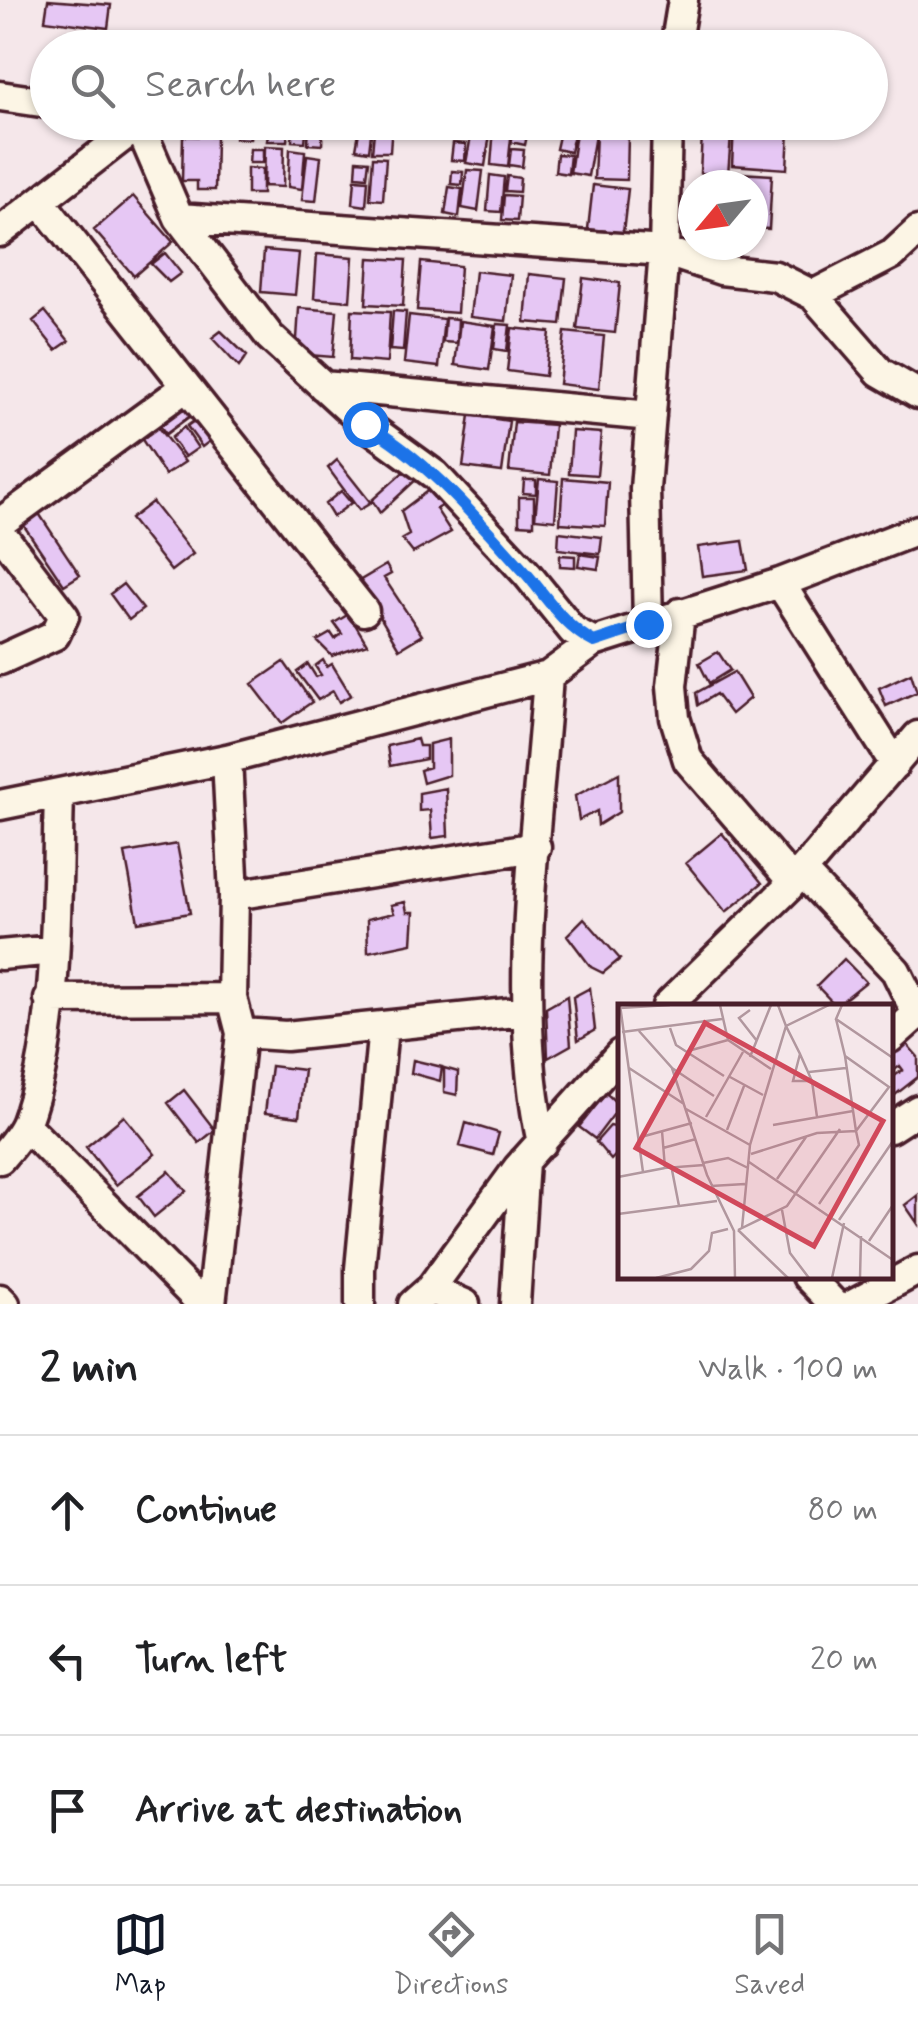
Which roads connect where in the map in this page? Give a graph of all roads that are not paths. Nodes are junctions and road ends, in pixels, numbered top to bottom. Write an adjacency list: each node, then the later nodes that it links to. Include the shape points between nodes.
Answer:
1 (682, 0): 2 (street)
2 (678, 30)
3 (0, 96): 4 (street)
4 (30, 100)
5 (117, 140): 8 (street)
6 (145, 140): 9 (street)
7 (667, 140): 12 (street)
8 (40, 202): 11 (street); 14 (street)
9 (179, 218): 12 (street); 15 (street, via 270,336)
10 (918, 231): 13 (street, via 894,254)
11 (0, 232)
12 (664, 251): 13 (street, via 721,270 776,276); 17 (street)
13 (813, 295): 16 (street, via 880,372)
14 (186, 386): 18 (street); 22 (street)
15 (323, 386): 17 (street); 25 (street, via 435,475 573,631)
16 (918, 394)
17 (651, 416): 24 (street)
18 (0, 523)
19 (918, 530): 21 (street)
20 (0, 532): 26 (street, via 64,616 55,635)
21 (780, 583): 23 (street); 30 (street)
22 (364, 611)
23 (680, 613): 24 (street); 34 (street, via 672,686 688,760)
24 (648, 624): 25 (street)
25 (594, 642): 27 (street)
26 (0, 660)
27 (548, 676): 29 (street); 33 (street)
28 (918, 736): 30 (street)
29 (226, 760): 31 (street); 35 (street)
30 (895, 764): 34 (street)
31 (59, 794): 32 (street); 36 (street)
32 (0, 805)
33 (536, 847): 35 (street); 41 (street)
34 (798, 877): 40 (street); 42 (street, via 896,971)
35 (234, 895): 38 (street)
36 (54, 950): 37 (street); 39 (street)
37 (0, 955)
38 (232, 998): 39 (street); 44 (street)
39 (49, 1000): 48 (street)
40 (679, 1002)
41 (526, 1010): 43 (street); 50 (street)
42 (918, 1015): 45 (street)
43 (383, 1027): 44 (street); 57 (street)
44 (240, 1033): 56 (street)
45 (893, 1036)
46 (616, 1068): 50 (street)
47 (918, 1110): 49 (street)
48 (25, 1125): 51 (street); 55 (street)
49 (893, 1126)
50 (533, 1152): 54 (street); 59 (street)
51 (0, 1159)
52 (918, 1270): 61 (street)
53 (810, 1279): 60 (street)
54 (421, 1297): 58 (street)
55 (202, 1304)
56 (211, 1304)
57 (360, 1304)
58 (466, 1304)
59 (515, 1304)
60 (834, 1304)
61 (854, 1304)

